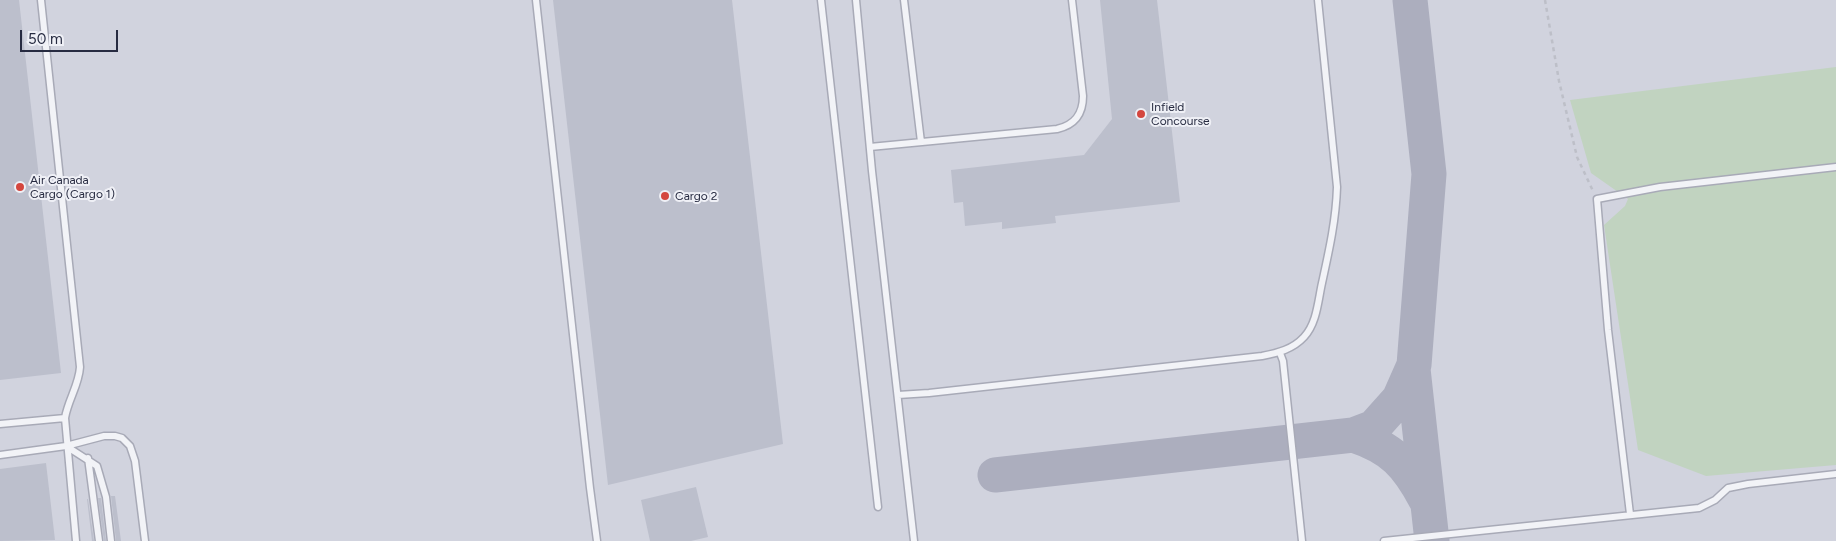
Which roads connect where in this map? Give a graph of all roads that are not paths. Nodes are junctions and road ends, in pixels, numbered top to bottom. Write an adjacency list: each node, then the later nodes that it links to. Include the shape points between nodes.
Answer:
1 (41, 0): 13 (lane, via 80,367)
2 (536, 0): 21 (lane)
3 (821, 0): 19 (lane)
4 (856, 0): 9 (lane)
5 (904, 0): 8 (lane)
6 (1072, 0): 8 (lane, via 1084,96 1080,114 1074,122 1057,129)
7 (1318, 0): 11 (lane, via 1337,187 1336,213 1311,327 1304,338)
8 (921, 142): 9 (lane)
9 (870, 147): 12 (lane)
10 (1836, 167): 20 (lane, via 1660,188 1597,199 1608,330)
11 (1280, 353): 12 (lane); 27 (lane)
12 (898, 395): 26 (lane)
13 (65, 418): 14 (lane); 15 (lane)
14 (0, 424)
15 (66, 446): 16 (lane); 17 (lane); 22 (lane); 25 (lane, via 115,436 130,446 135,461)
16 (0, 455)
17 (88, 458): 23 (lane); 24 (lane, via 97,466 106,497)
18 (1836, 474): 20 (lane, via 1728,488 1715,500 1698,508)
19 (878, 507)
20 (1630, 514): 28 (lane)
21 (597, 540)
22 (76, 541)
23 (99, 541)
24 (111, 541)
25 (145, 541)
26 (914, 541)
27 (1302, 541)
28 (1384, 541)

